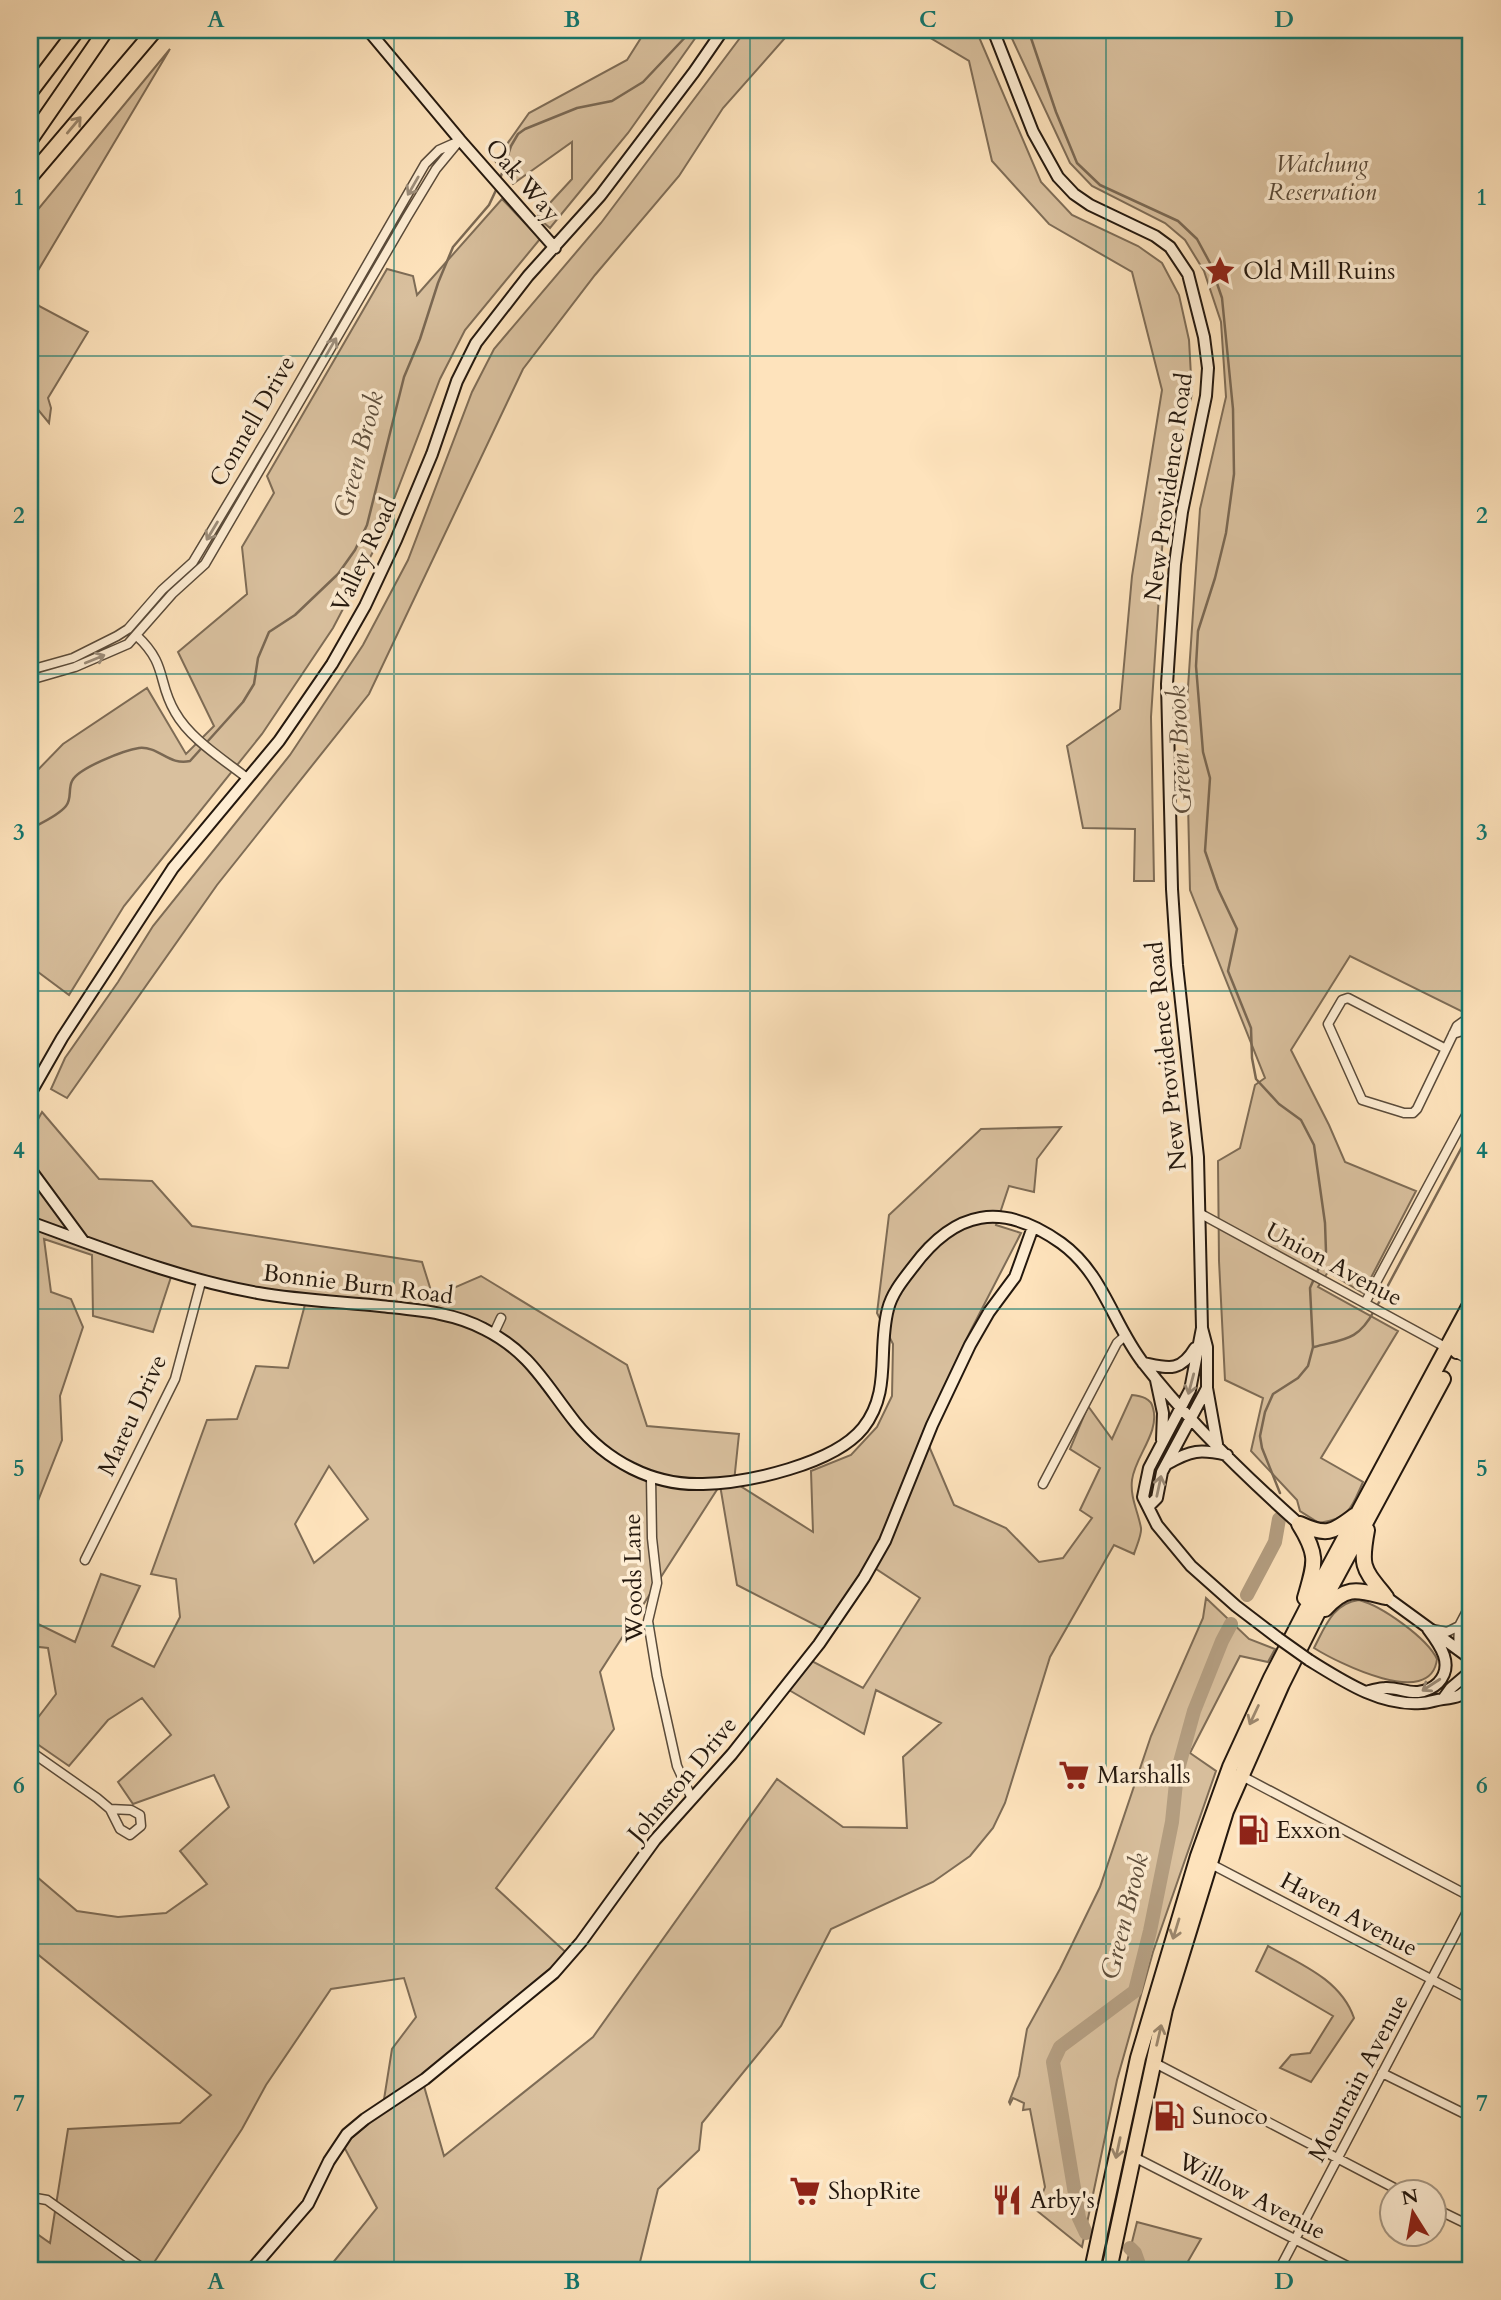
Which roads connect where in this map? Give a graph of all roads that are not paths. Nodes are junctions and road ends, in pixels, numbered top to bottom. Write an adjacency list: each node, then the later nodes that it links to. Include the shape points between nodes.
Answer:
1 (77, 30): 7 (highway)
2 (106, 30): 8 (highway)
3 (155, 30): 10 (highway, one-way to 3)
4 (368, 30): 9 (main road)
5 (723, 30): 11 (main road, Valley Road, via 600,196)
6 (993, 30): 23 (main road, New Providence Road, via 1033,132 1058,177 1090,205 1170,247 1188,274 1204,337 1206,396 1182,512 1167,684 1172,889)
7 (30, 92)
8 (30, 140)
9 (460, 140): 11 (main road, Oak Way); 12 (street, Connell Drive, one-way to 9, via 205,564 407,217); 13 (street, Connell Drive, one-way to 13, via 439,150 425,164 193,562 128,629 73,658)
10 (30, 177)
11 (555, 248): 15 (main road, Valley Road, via 472,350 365,606 302,708)
12 (136, 636): 14 (street, Connell Drive, one-way to 12, via 97,659); 15 (street, via 158,662 176,715)
13 (30, 670)
14 (30, 680)
15 (247, 778): 20 (main road, Valley Road, via 173,868)
16 (1471, 1021): 18 (street, via 1461,1022)
17 (1471, 1028): 18 (street)
18 (1453, 1034): 19 (street)
19 (1446, 1049): 19 (street, via 1348,998 1342,1000 1328,1024 1362,1100 1404,1113 1417,1109)
20 (30, 1094)
21 (1471, 1106): 29 (street)
22 (30, 1169): 26 (main road)
23 (1201, 1214): 29 (street, Union Avenue); 32 (main road, New Providence Road)
24 (30, 1222): 26 (main road, Bonnie Burn Road)
25 (1033, 1227): 34 (main road, Bonnie Burn Road, via 1062,1243 1084,1263); 47 (main road, Bonnie Burn Road, via 1004,1218 971,1219 948,1229 921,1257 889,1303 878,1399 860,1431 846,1443 803,1465 728,1482 684,1484); 66 (main road, Johnston Drive, via 1014,1277 970,1345 894,1522 864,1578 811,1654)
26 (83, 1241): 27 (main road, Bonnie Burn Road)
27 (201, 1282): 33 (main road, Bonnie Burn Road, via 282,1297 426,1311 470,1321); 52 (street, Mareu Drive, via 175,1378)
28 (1471, 1303): 36 (highway)
29 (1369, 1305): 36 (street, Union Avenue)
30 (501, 1318): 33 (street)
31 (1471, 1325): 36 (highway)
32 (1202, 1328): 35 (main road, New Providence Road); 40 (main road, New Providence Road)
33 (494, 1333): 47 (main road, Bonnie Burn Road, via 532,1363 577,1424 603,1450)
34 (1126, 1335): 38 (main road, Bonnie Burn Road); 48 (street, via 1117,1343)
35 (1197, 1346): 38 (main road, via 1177,1367); 41 (main road, New Providence Road, one-way to 41, via 1194,1375)
36 (1452, 1350): 37 (street, Union Avenue); 50 (highway)
37 (1471, 1361)
38 (1142, 1363): 39 (main road, Bonnie Burn Road)
39 (1155, 1377): 41 (main road, Bonnie Burn Road); 43 (main road, via 1163,1413)
40 (1207, 1388): 42 (main road, New Providence Road); 44 (main road)
41 (1182, 1408): 42 (main road, Bonnie Burn Road); 43 (main road, New Providence Road)
42 (1193, 1419): 44 (main road, Bonnie Burn Road); 46 (main road, New Providence Road)
43 (1162, 1443): 49 (main road, New Providence Road, via 1144,1481 1143,1497)
44 (1217, 1445): 45 (main road, Bonnie Burn Road)
45 (1227, 1455): 46 (main road, via 1198,1451); 51 (main road, Bonnie Burn Road)
46 (1167, 1464): 49 (main road, New Providence Road, one-way to 46, via 1157,1498)
47 (651, 1478): 66 (street, Woods Lane, via 657,1583 648,1621 677,1766)
48 (1043, 1484)
49 (1149, 1506): 62 (main road, New Providence Road, bridge, via 1172,1545 1222,1594 1309,1660)
50 (1365, 1513): 51 (highway, via 1328,1532); 53 (highway, via 1364,1567); 55 (highway)
51 (1299, 1524): 55 (highway, via 1313,1555 1305,1597)
52 (85, 1560)
53 (1386, 1597): 55 (highway, via 1344,1592); 57 (main road)
54 (1471, 1603): 56 (street)
55 (1310, 1616): 65 (highway); 85 (highway, one-way to 85, via 1271,1678 1230,1767 1198,1856 1138,2058)
56 (1459, 1626): 57 (street, via 1447,1632); 58 (street)
57 (1428, 1629): 58 (main road); 62 (main road, one-way to 62, via 1446,1660 1438,1683 1419,1692 1386,1688)
58 (1458, 1650): 59 (main road)
59 (1471, 1659)
60 (1471, 1671): 63 (main road)
61 (1469, 1691): 63 (main road, New Providence Road)
62 (1366, 1692): 63 (main road, New Providence Road, via 1411,1703)
63 (1443, 1699)
64 (30, 1751): 67 (street)
65 (1240, 1775): 68 (highway); 69 (street)
66 (692, 1799): 84 (main road, Johnston Drive, via 655,1840 554,1973 425,2079 347,2134 308,2204)
67 (110, 1809)
68 (1209, 1863): 71 (street, Haven Avenue); 73 (highway, one-way to 68)
69 (1471, 1897)
70 (1471, 1903): 71 (street, Mountain Avenue)
71 (1432, 1980): 72 (street, Haven Avenue); 74 (street, Mountain Avenue)
72 (1471, 2000)
73 (1153, 2062): 76 (highway); 77 (street)
74 (1382, 2073): 75 (street); 77 (street, Mountain Avenue)
75 (1471, 2117)
76 (1132, 2156): 82 (street, Willow Avenue); 86 (highway)
77 (1337, 2159): 78 (street); 82 (street, Mountain Avenue)
78 (1378, 2180)
79 (30, 2197): 83 (street, via 47,2200)
80 (1448, 2214): 81 (street)
81 (1471, 2226)
82 (1295, 2240): 87 (street, Mountain Avenue); 88 (street, Willow Avenue)
83 (145, 2270)
84 (251, 2270)
85 (1092, 2270)
86 (1109, 2270)
87 (1279, 2270)
88 (1355, 2270)

